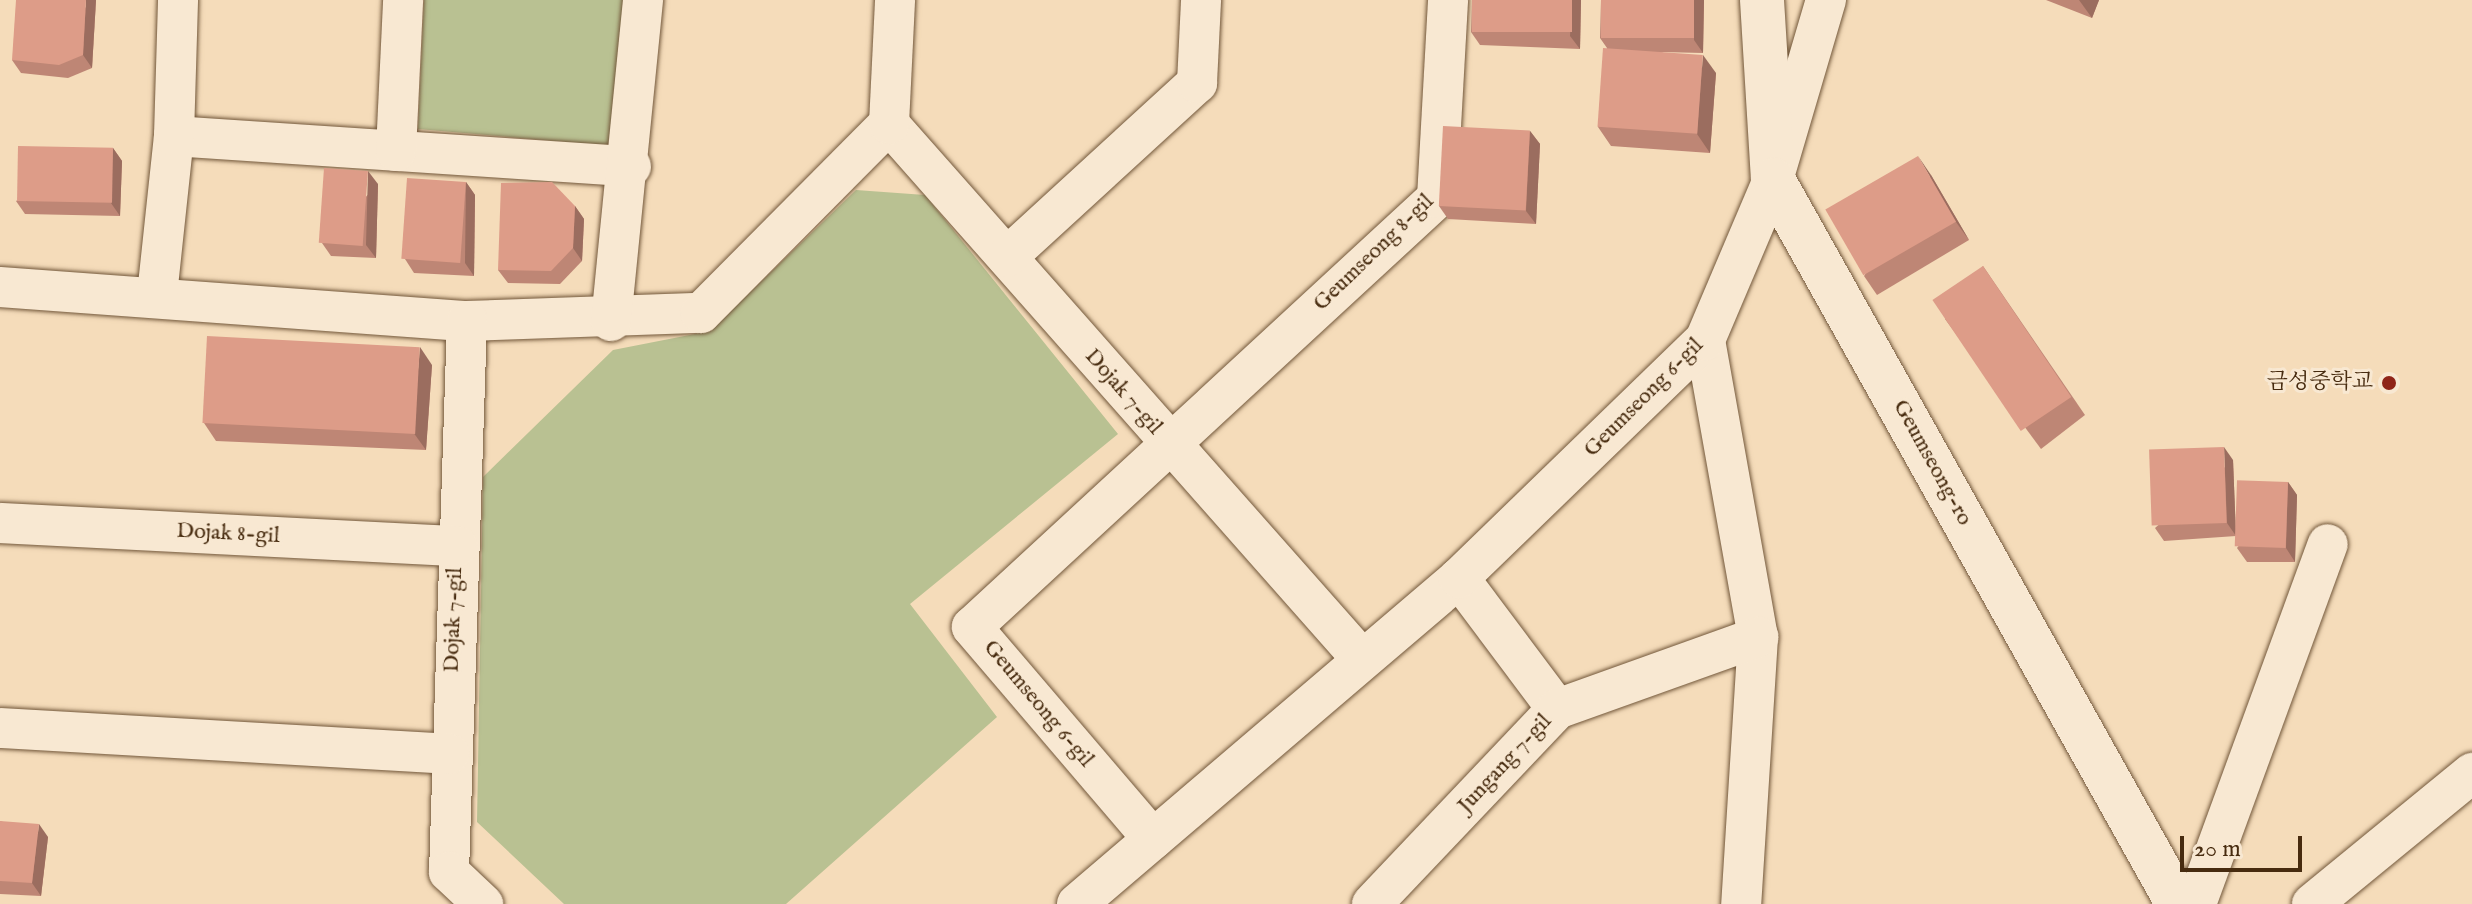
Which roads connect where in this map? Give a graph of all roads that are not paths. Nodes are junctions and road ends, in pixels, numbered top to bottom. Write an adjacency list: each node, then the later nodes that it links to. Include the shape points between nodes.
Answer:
1 (178, 0): 10 (street)
2 (403, 0): 11 (street)
3 (643, 0): 12 (street)
4 (895, 0): 9 (street)
5 (1201, 0): 14 (street, via 1197,83)
6 (1448, 0): 20 (street, Geumseong 8-gil, via 1437,198)
7 (1762, 0): 13 (street, Geumseong-ro)
8 (1826, 0): 13 (street, Geumseong 6-gil)
9 (889, 124): 14 (street, Dojak 7-gil); 18 (street, via 701,313)
10 (174, 136): 11 (street); 16 (street)
11 (396, 151): 12 (street)
12 (631, 166): 18 (street)
13 (1773, 180): 19 (street, Geumseong 6-gil); 36 (street, Geumseong-ro)
14 (1007, 257): 20 (street, Dojak 7-gil)
15 (0, 287): 16 (street)
16 (157, 295): 17 (street)
17 (467, 321): 18 (street); 23 (street, Dojak 7-gil)
18 (611, 321)
19 (1705, 340): 24 (street, Geumseong 6-gil); 25 (street)
20 (1169, 445): 26 (street, Dojak 7-gil); 31 (street, Geumseong 6-gil, via 972,627)
21 (0, 523): 23 (street, Dojak 8-gil)
22 (2328, 544): 37 (street)
23 (457, 546): 29 (street, Dojak 7-gil)
24 (1459, 578): 26 (street, Geumseong 6-gil); 27 (street)
25 (1758, 637): 27 (street, Jungang 7-gil); 35 (street)
26 (1361, 658): 31 (street, Geumseong 6-gil)
27 (1557, 709): 34 (street, Jungang 7-gil)
28 (0, 728): 29 (street)
29 (449, 754): 32 (street, Dojak 7-gil, via 449,872)
30 (2472, 773): 38 (street)
31 (1153, 839): 33 (street, Geumseong 6-gil)
32 (483, 904)
33 (1077, 904)
34 (1372, 904)
35 (1741, 904)
36 (2178, 904)
37 (2196, 904)
38 (2312, 904)

